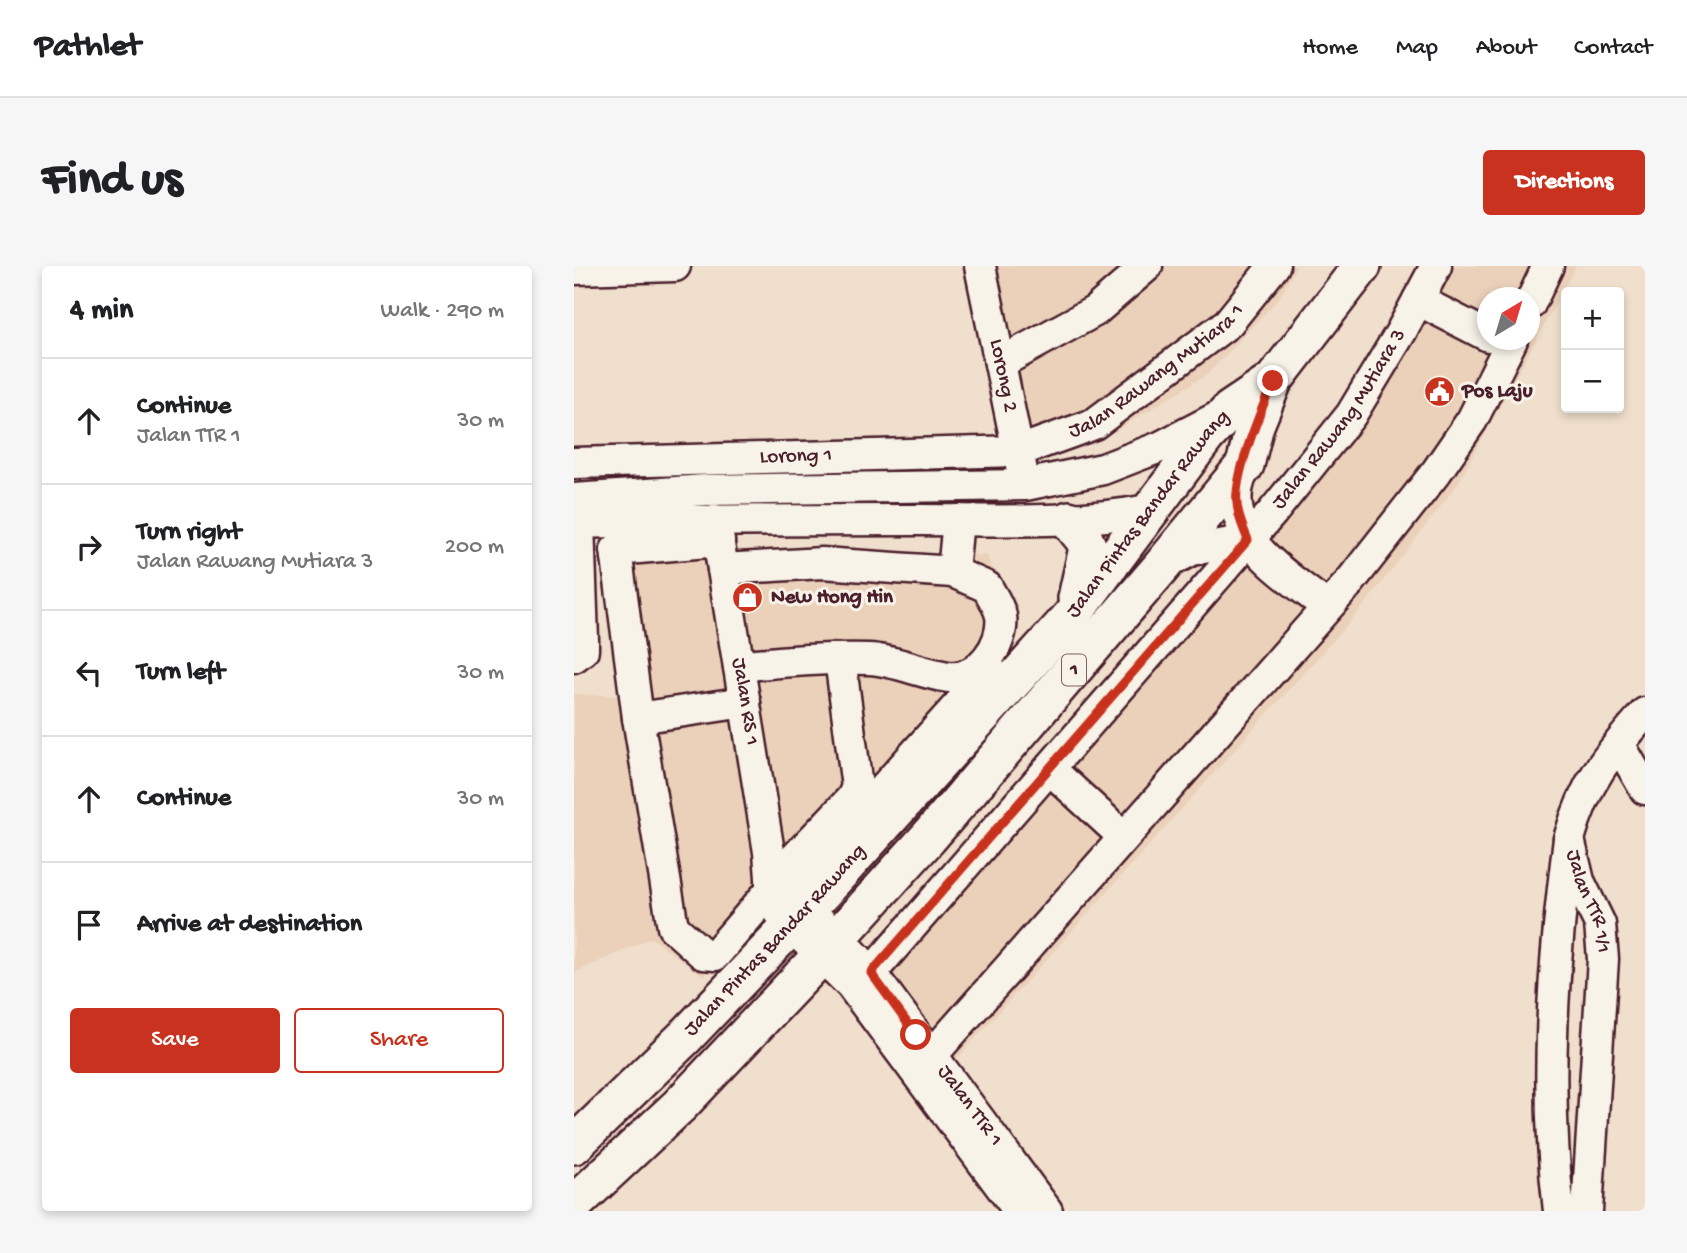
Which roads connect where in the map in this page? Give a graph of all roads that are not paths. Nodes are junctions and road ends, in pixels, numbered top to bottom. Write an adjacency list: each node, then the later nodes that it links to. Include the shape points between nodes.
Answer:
1 (675, 266): 8 (street)
2 (980, 266): 13 (street, Lorong 2)
3 (1147, 266): 13 (street, via 1095,311)
4 (1274, 266): 15 (street, Jalan Rawang Mutiara 1, via 1228,323 1094,424)
5 (1362, 266): 14 (main road, Jalan Pintas Bandar Rawang / 1)
6 (1436, 266): 10 (street, Jalan Rawang Mutiara 3)
7 (1548, 266): 9 (street)
8 (574, 270)
9 (1538, 287)
10 (1418, 300): 11 (street); 24 (street, Jalan Rawang Mutiara 3, via 1351,415)
11 (1477, 329)
12 (1496, 350): 28 (street, via 1472,420 1437,471)
13 (1000, 363): 15 (street, Lorong 2)
14 (1242, 418): 17 (main road, Jalan Pintas Bandar Rawang / 1); 18 (street, via 1103,469); 19 (main road, via 1232,438 1193,483)
15 (1019, 451): 16 (street, Lorong 1); 18 (street, Lorong 2)
16 (574, 463)
17 (1245, 465): 24 (street, via 1237,492 1238,516); 26 (main road, Jalan Pintas Bandar Rawang / 1)
18 (1025, 485): 20 (street, via 706,490); 22 (street); 23 (street)
19 (1149, 510): 22 (street); 29 (main road, Jalan Pintas Bandar Rawang / 1)
20 (576, 515): 25 (street); 30 (street, via 583,650)
21 (958, 520): 23 (street); 25 (street); 27 (street)
22 (1069, 520): 23 (street); 29 (main road, via 1084,539 1088,558)
23 (993, 521)
24 (1248, 540): 26 (street, via 1192,550); 28 (street); 37 (street, Jalan Rawang Mutiara 3)
25 (719, 543): 27 (street, via 822,563); 32 (street, Jalan RS 1); 35 (street, via 616,551)
26 (1162, 566): 42 (main road, Jalan Pintas Bandar Rawang / 1)
27 (953, 572): 31 (street, via 987,587 1000,614 1001,636 992,653 973,671 951,678 873,659)
28 (1326, 607): 39 (street)
29 (1070, 618): 41 (main road, Jalan Pintas Bandar Rawang / 1, via 1021,674)
30 (574, 657)
31 (840, 659): 32 (street); 41 (street, via 857,787)
32 (739, 666): 33 (street, Jalan RS 1)
33 (745, 702): 35 (street); 41 (street, Jalan RS 1)
34 (1645, 713): 36 (street)
35 (638, 718): 41 (street, via 673,927 710,956 749,919)
36 (1619, 744): 38 (street); 40 (street, via 1583,794)
37 (1051, 769): 39 (street); 43 (street, Jalan Rawang Mutiara 3)
38 (1645, 789)
39 (1124, 837): 46 (street)
40 (1569, 839): 44 (street, Jalan TTR 1/1); 45 (street, Jalan TTR 1/1, via 1579,881 1600,924 1603,959)
41 (785, 903): 42 (street); 47 (main road, Jalan Pintas Bandar Rawang / 1)
42 (829, 947): 43 (street, Jalan TTR 1); 46 (street, Jalan TTR 1, via 851,985); 48 (main road, Jalan Pintas Bandar Rawang / 1, via 680,1105)
43 (871, 973): 46 (street, Jalan TTR 1)
44 (1554, 1029): 45 (street); 51 (street, Jalan TTR 1/1, via 1551,1096)
45 (1597, 1033): 52 (street, Jalan TTR 1/1)
46 (924, 1064): 49 (street, Jalan TTR 1); 50 (street, Jalan TTR 1)
47 (574, 1145)
48 (574, 1204)
49 (1019, 1211)
50 (1047, 1211)
51 (1559, 1211)
52 (1587, 1211)

